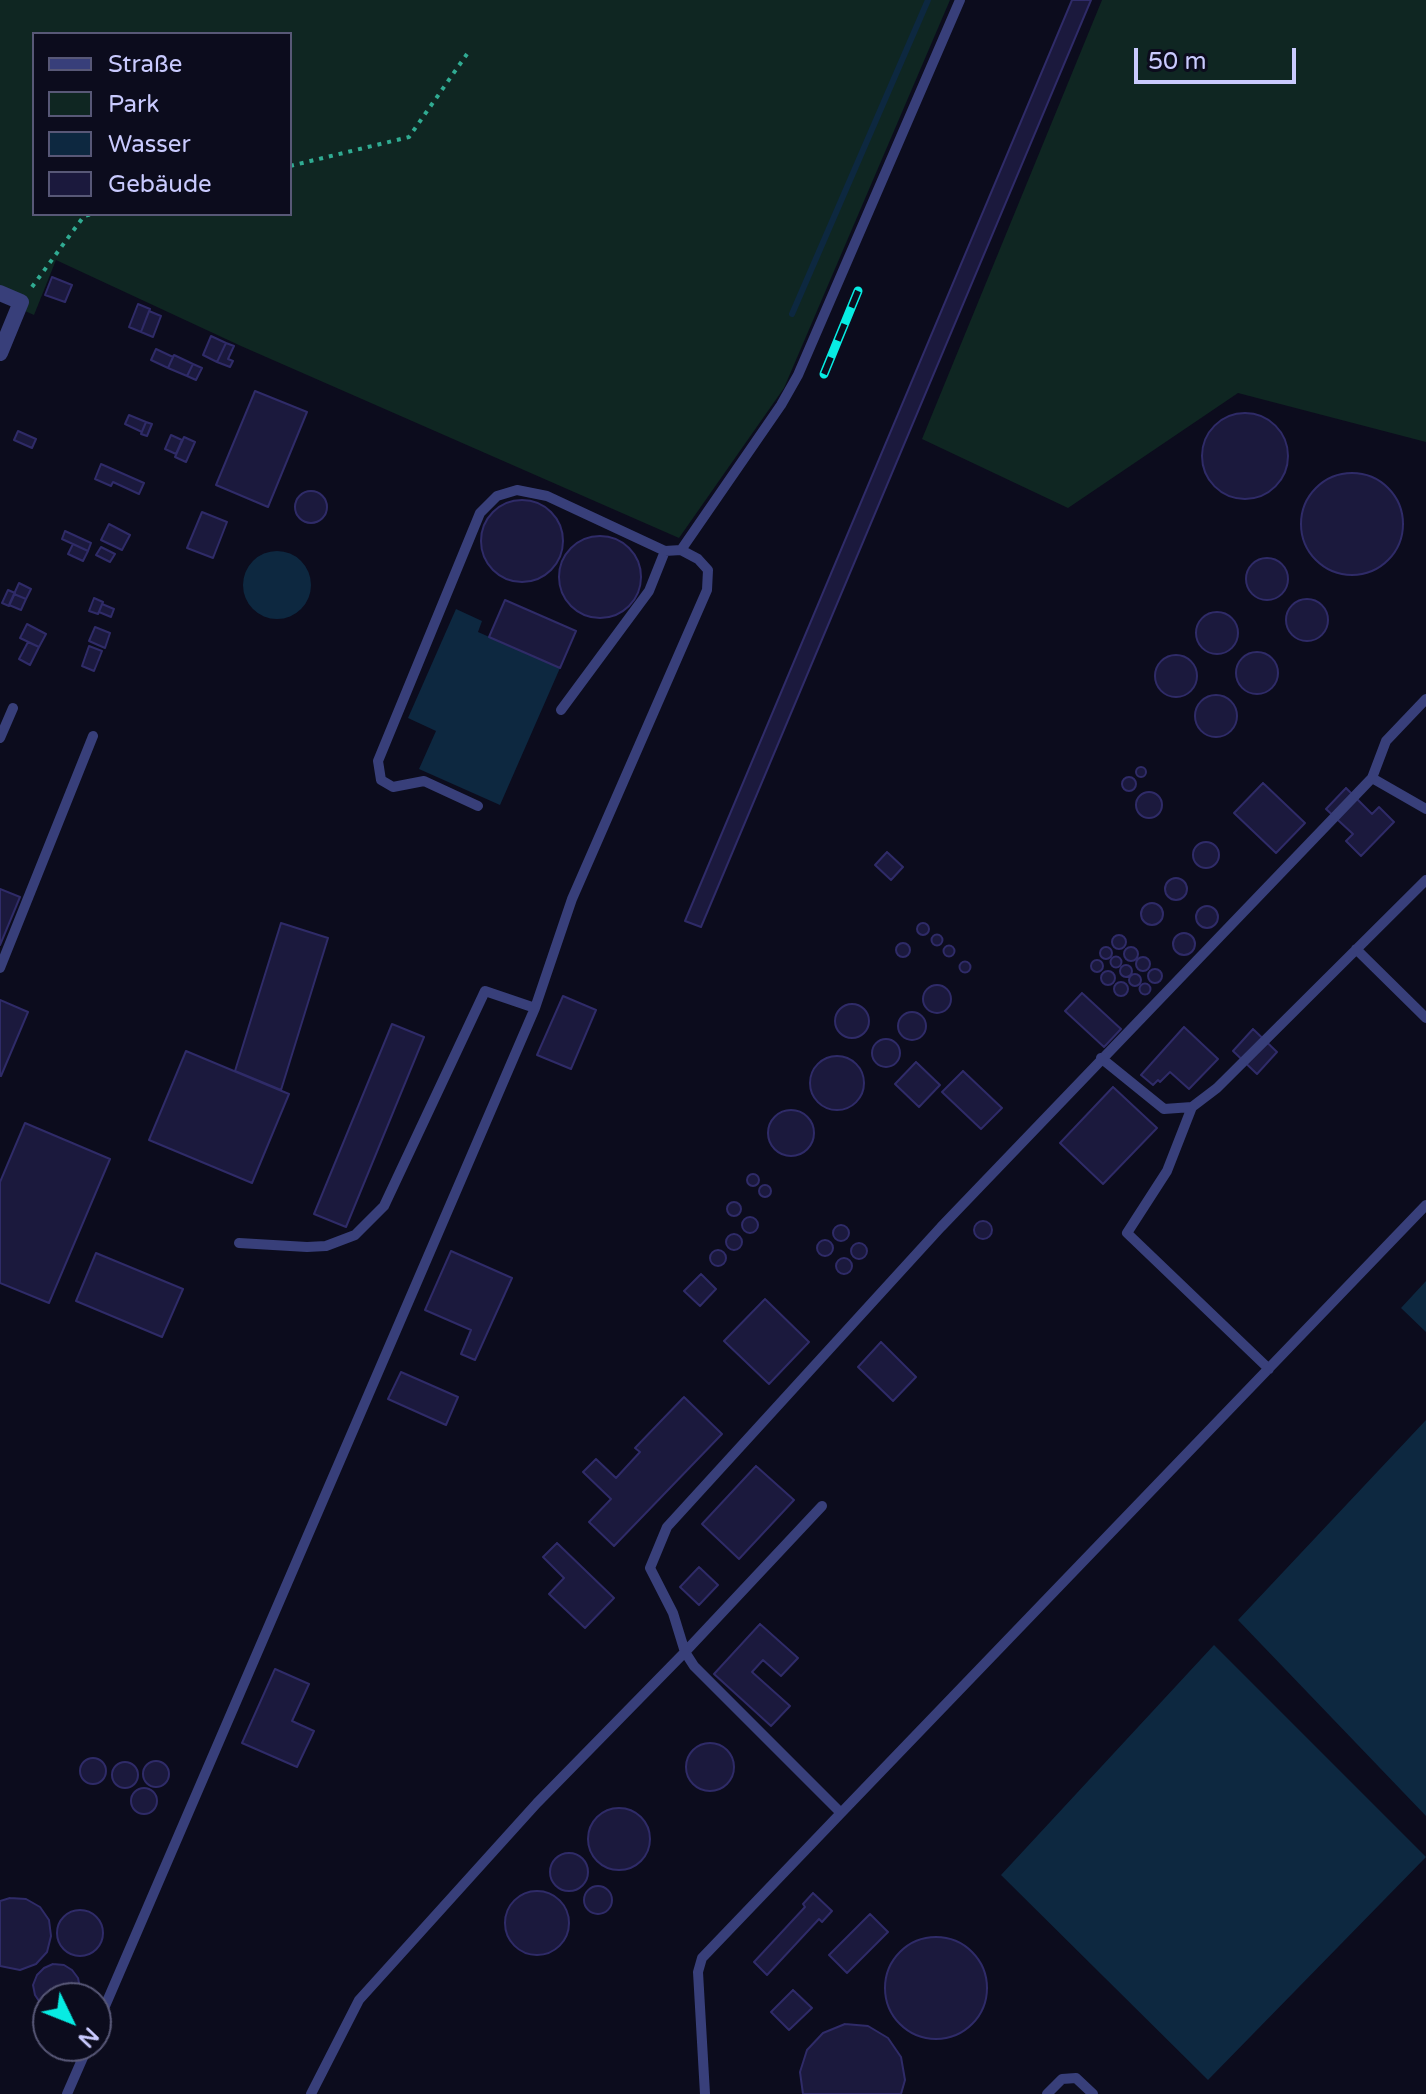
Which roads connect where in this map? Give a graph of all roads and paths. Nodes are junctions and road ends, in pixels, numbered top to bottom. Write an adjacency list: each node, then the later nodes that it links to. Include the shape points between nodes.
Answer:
1 (960, 0): 8 (lane, via 798,375)
2 (467, 54): 3 (path, via 409,137)
3 (292, 166)
4 (84, 216): 6 (path)
5 (0, 293): 6 (street)
6 (21, 302): 7 (street)
7 (0, 353)
8 (681, 550): 9 (lane); 21 (lane, via 708,570 707,590 572,899)
9 (665, 551): 12 (lane, via 649,591); 16 (lane, via 547,496 517,490 497,496 480,513 378,761 381,780 393,787 424,781)
10 (1426, 699): 15 (lane, via 1386,741)
11 (13, 708): 14 (lane)
12 (561, 710)
13 (93, 736): 20 (lane)
14 (0, 738)
15 (1372, 778): 17 (lane); 23 (lane)
16 (478, 806)
17 (1426, 809)
18 (1426, 880): 19 (lane)
19 (1356, 949): 22 (lane); 24 (lane)
20 (0, 968)
21 (535, 1008): 26 (lane, via 485,991 384,1206 355,1235 326,1246); 31 (lane)
22 (1426, 1018)
23 (1101, 1058): 24 (lane, via 1164,1109); 29 (lane, via 667,1527 650,1568)
24 (1192, 1107): 27 (lane, via 1167,1171 1127,1233)
25 (1426, 1205): 27 (lane)
26 (239, 1243)
27 (1269, 1369): 30 (lane)
28 (822, 1506): 29 (lane)
29 (685, 1652): 30 (lane); 34 (lane, via 537,1803 359,2000)
30 (841, 1813): 35 (lane, via 702,1958 698,1972)
31 (112, 1990)
32 (81, 2062): 33 (lane)
33 (67, 2094)
34 (311, 2094)
35 (705, 2094)
36 (1047, 2094): 37 (lane, via 1062,2079 1076,2078)
37 (1093, 2094)

